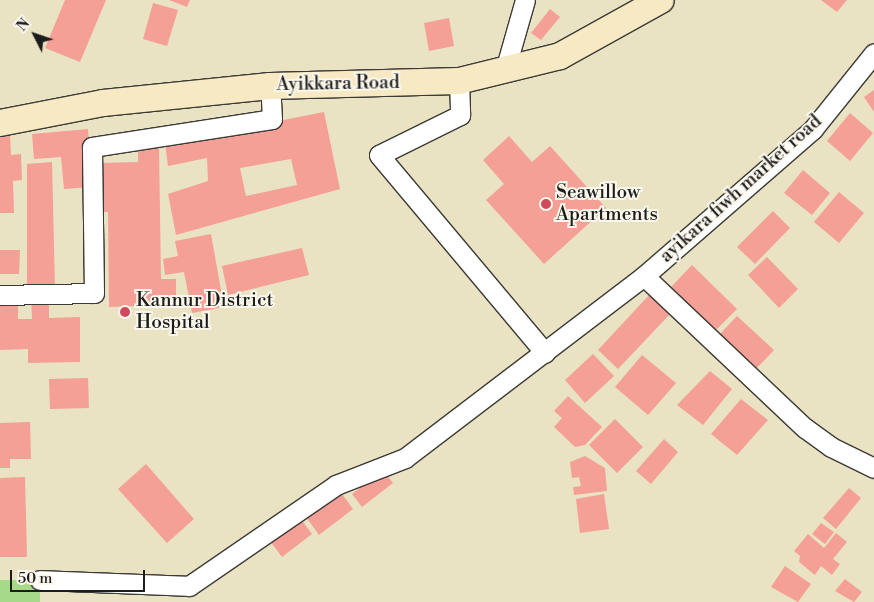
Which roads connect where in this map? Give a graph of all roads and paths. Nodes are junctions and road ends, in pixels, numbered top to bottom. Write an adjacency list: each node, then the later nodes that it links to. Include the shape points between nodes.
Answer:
1 (525, 0): 4 (street)
2 (661, 0): 4 (main road, Ayikkara Road, via 560,56)
3 (874, 53): 8 (street, ayikara fiwh market road, via 813,129)
4 (505, 70): 5 (main road, Ayikkara Road)
5 (459, 81): 6 (main road, Ayikkara Road); 10 (street, via 460,115 379,155)
6 (270, 86): 7 (main road, Ayikkara Road, via 103,104); 9 (street, via 272,119 92,147 94,293)
7 (0, 122)
8 (644, 276): 10 (street, ayikara fiwh market road); 11 (street, via 805,428 831,447)
9 (0, 295)
10 (545, 353): 12 (street, ayikara fiwh market road, via 404,458 336,485 189,586)
11 (874, 468)
12 (40, 580)

